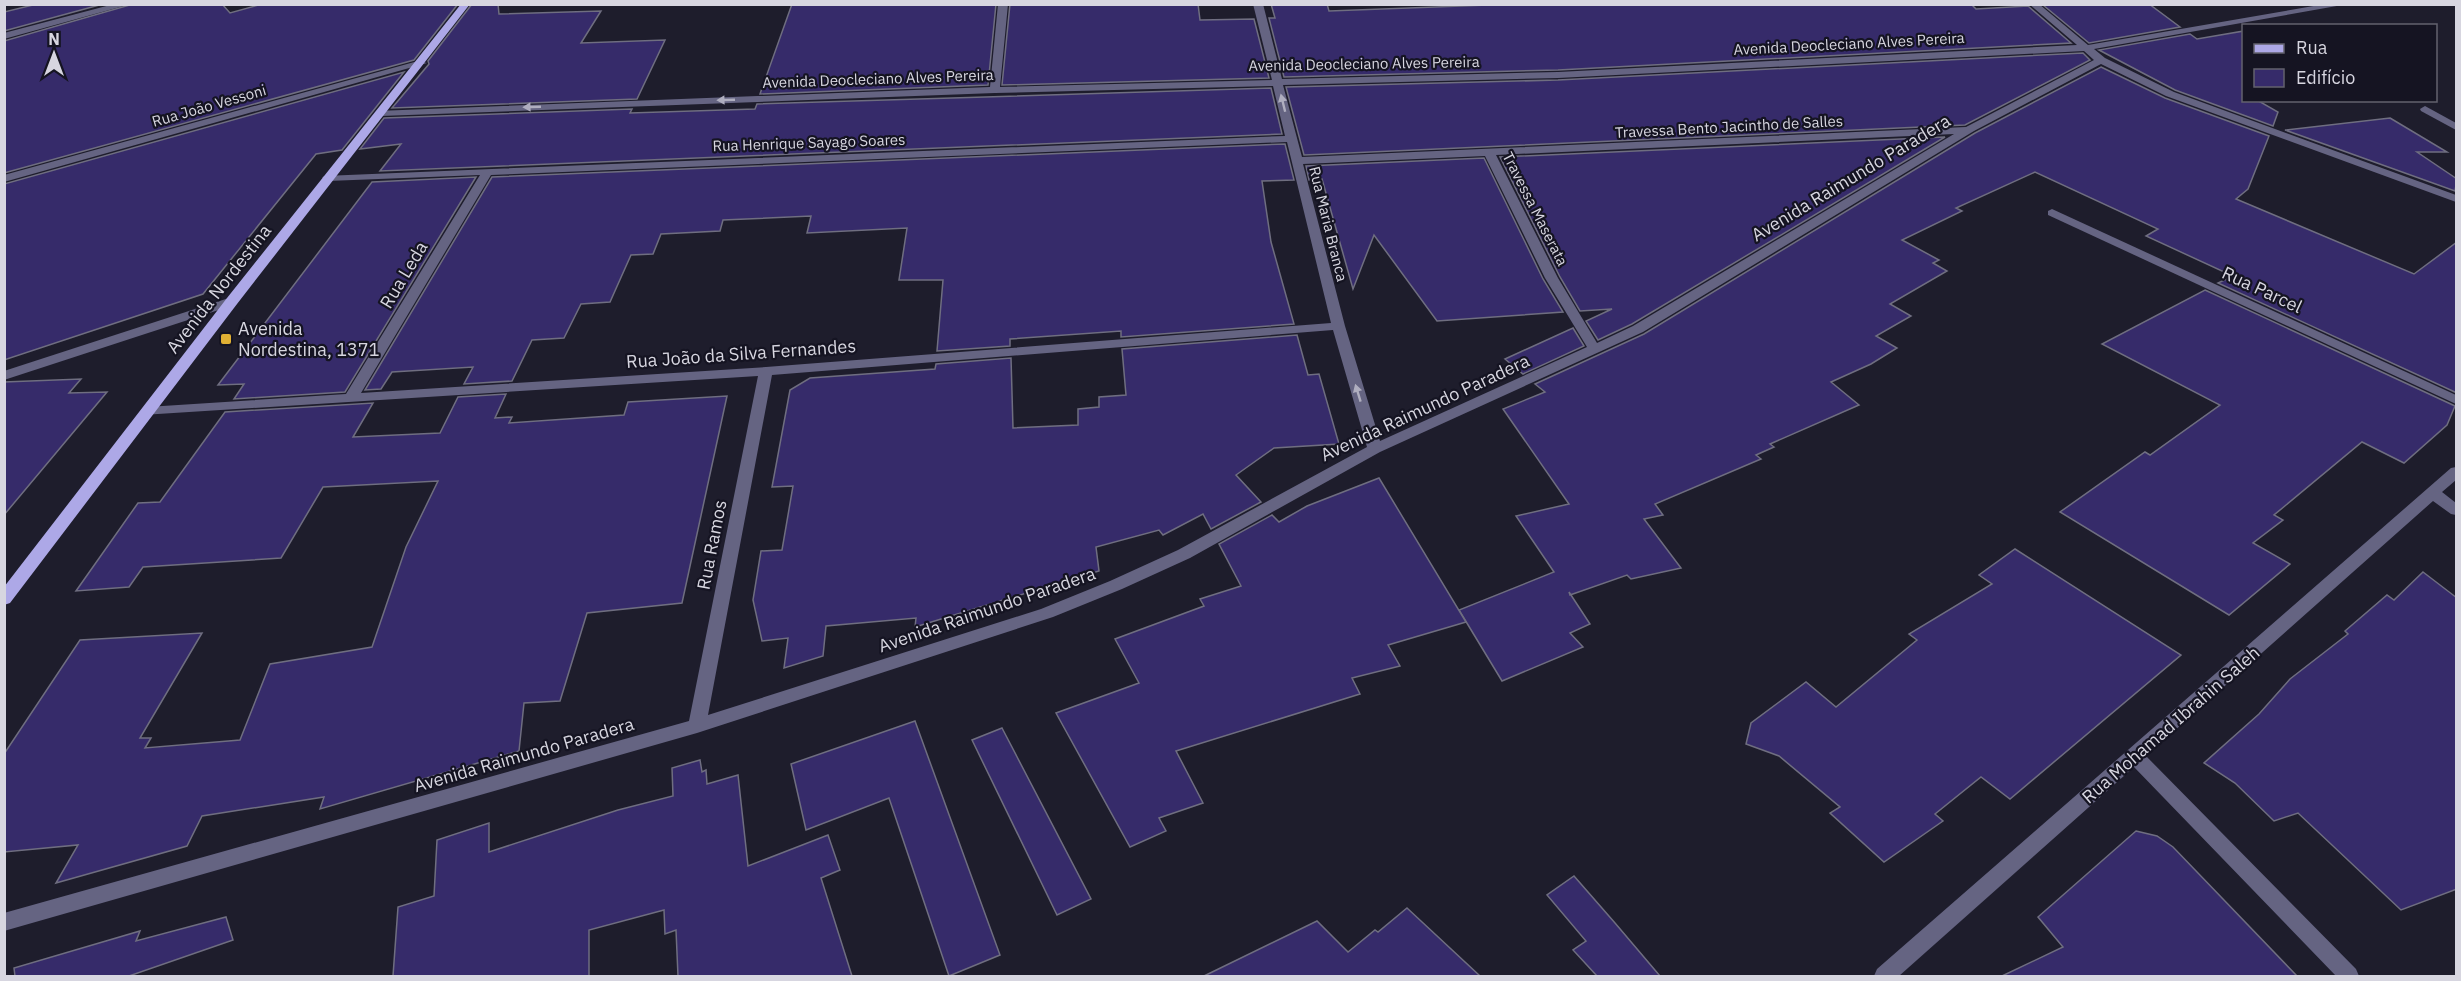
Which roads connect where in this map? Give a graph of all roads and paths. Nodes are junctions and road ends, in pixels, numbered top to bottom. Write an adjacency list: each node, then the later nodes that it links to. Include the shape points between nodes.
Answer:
1 (127, 4): 7 (street)
2 (466, 4): 10 (main road, Avenida Nordestina)
3 (1003, 4): 12 (street)
4 (1258, 4): 11 (street, Rua Maria Branca)
5 (2033, 4): 8 (street)
6 (2344, 4): 8 (street, Avenida Deocleciano Alves Pereira)
7 (4, 36)
8 (2085, 48): 9 (street); 11 (street, Avenida Deocleciano Alves Pereira, via 1558,75)
9 (2101, 60): 16 (street, Avenida Raimundo Paradera); 23 (street, via 2170,94)
10 (422, 63): 14 (main road, Avenida Nordestina); 22 (street, Rua João Vessoni)
11 (1278, 81): 12 (street, Avenida Deocleciano Alves Pereira); 17 (street, Rua Maria Branca, one-way to 11)
12 (995, 90): 14 (street, Avenida Deocleciano Alves Pereira, one-way to 14)
13 (2425, 109): 15 (street)
14 (381, 113): 21 (main road, Avenida Nordestina)
15 (2457, 127)
16 (1970, 129): 18 (street, Travessa Bento Jacintho de Salles); 27 (street, Avenida Raimundo Paradera, via 1638,329)
17 (1292, 139): 19 (street, Rua Maria Branca); 20 (street, Rua Henrique Sayago Soares)
18 (1489, 153): 19 (street, Travessa Maserata); 27 (street, Travessa Maserata, via 1537,253)
19 (1298, 161): 26 (street, Rua Maria Branca)
20 (488, 171): 21 (street, Rua Henrique Sayago Soares); 30 (street, Rua Leda)
21 (328, 178): 25 (main road, Avenida Nordestina)
22 (4, 179)
23 (2457, 199)
24 (2052, 213): 31 (street, Rua Parcel)
25 (232, 301): 29 (street); 32 (main road, Avenida Nordestina)
26 (1338, 326): 28 (street, Rua João da Silva Fernandes); 33 (street, Rua Maria Branca, one-way to 26)
27 (1595, 350): 33 (street, Avenida Raimundo Paradera)
28 (766, 371): 30 (street, Rua João da Silva Fernandes); 38 (street, Rua Ramos)
29 (4, 376)
30 (351, 398): 32 (street, Rua João da Silva Fernandes)
31 (2457, 400)
32 (147, 411): 37 (main road, Avenida Nordestina)
33 (1375, 449): 38 (street, Avenida Raimundo Paradera, via 1184,554 1106,589 1047,613)
34 (2457, 472): 35 (street, Rua Mohamad Ibrahin Saleh)
35 (2433, 493): 36 (street); 39 (street, Rua Mohamad Ibrahin Saleh)
36 (2457, 510)
37 (4, 599)
38 (697, 726): 40 (street, Avenida Raimundo Paradera)
39 (2136, 757): 41 (street, Rua Mohamad Ibrahin Saleh); 42 (street)
40 (4, 922)
41 (1884, 976)
42 (2349, 976)

